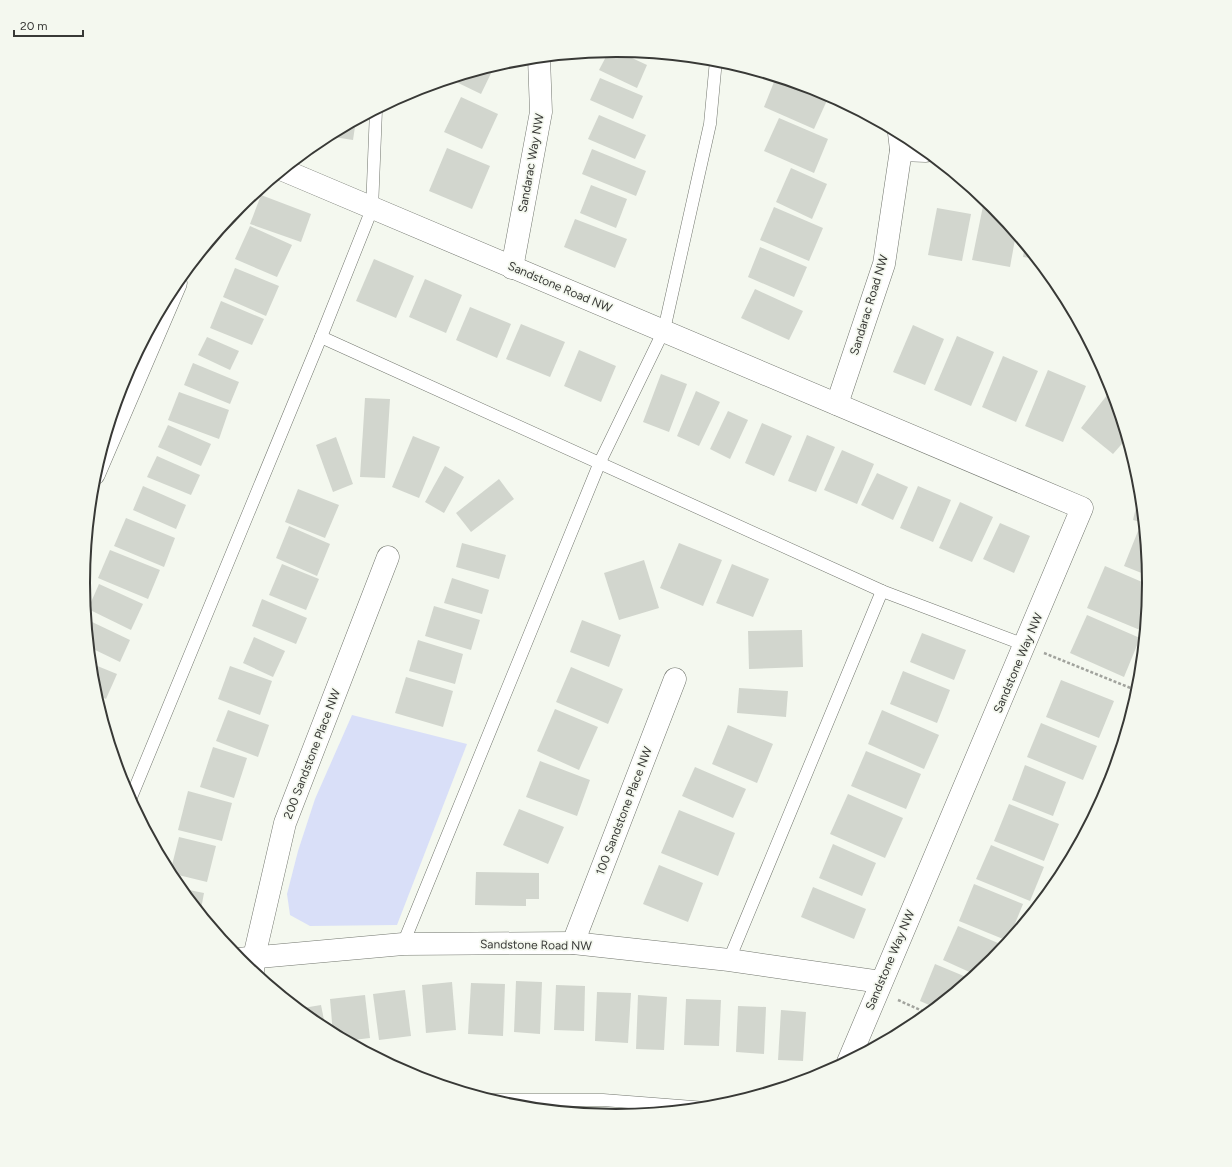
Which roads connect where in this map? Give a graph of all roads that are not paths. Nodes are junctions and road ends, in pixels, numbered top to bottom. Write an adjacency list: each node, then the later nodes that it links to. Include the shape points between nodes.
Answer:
1 (539, 63): 7 (street, Sandarac Way NW, via 541,112)
2 (715, 66): 9 (lane, via 710,124)
3 (376, 115): 6 (lane)
4 (900, 141): 11 (street, Sandarac Road NW, via 884,264)
5 (288, 172): 6 (street, Sandstone Road NW)
6 (372, 209): 7 (street, Sandstone Road NW); 10 (lane)
7 (512, 268): 9 (street, Sandstone Road NW)
8 (160, 319): 12 (street)
9 (664, 330): 11 (street, Sandstone Road NW); 13 (lane)
10 (321, 337): 13 (lane); 18 (lane)
11 (837, 404): 16 (street, Sandstone Way NW, via 1082,508)
12 (110, 436)
13 (600, 462): 15 (lane); 20 (lane)
14 (388, 557): 21 (street, 200 Sandstone Place NW, via 285,824)
15 (882, 591): 16 (lane); 22 (lane)
16 (1025, 645): 24 (street, Sandstone Way NW)
17 (675, 679): 19 (street, 100 Sandstone Place NW)
18 (133, 792)
19 (573, 943): 20 (street, Sandstone Road NW); 22 (street, Sandstone Road NW)
20 (403, 944): 23 (street, Sandstone Road NW)
21 (249, 960)
22 (729, 960): 24 (street, Sandstone Road NW)
23 (251, 963)
24 (881, 982): 25 (street, Sandstone Way NW)
25 (851, 1055)
26 (513, 1100): 27 (lane, via 603,1100)
27 (678, 1106)

